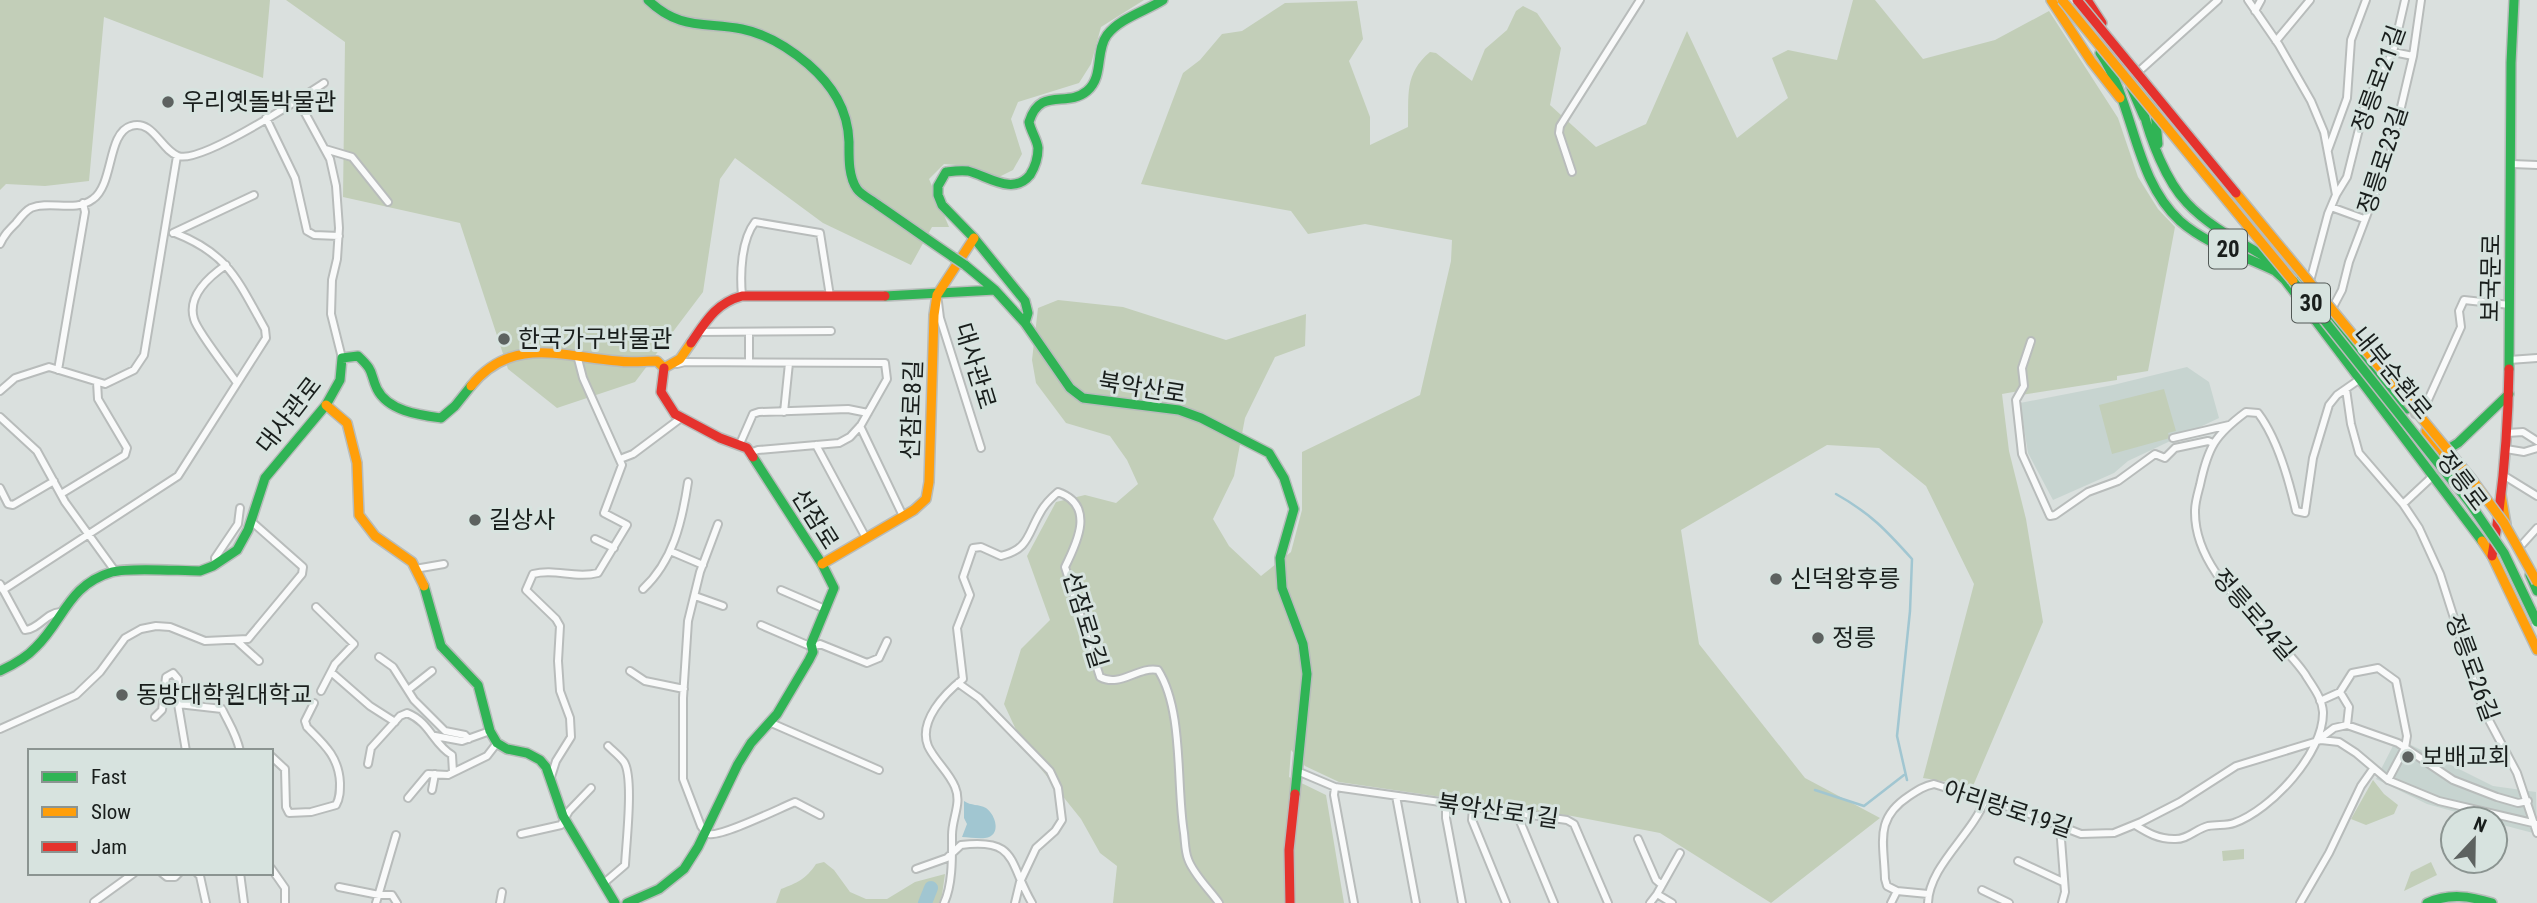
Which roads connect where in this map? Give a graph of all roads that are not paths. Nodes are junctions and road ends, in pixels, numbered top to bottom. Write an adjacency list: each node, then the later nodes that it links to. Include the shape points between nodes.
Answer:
1 (648, 0): 47 (main road, 북악산로, bridge, via 657,12 677,22 758,33 816,72 845,110 851,135 850,176 857,190)
2 (1163, 0): 43 (main road, via 1106,36 1087,92 1044,100 1036,107 1029,128 1037,141 1037,160 1021,182 1008,185 966,170 946,172 941,178 938,195 942,205)
3 (1640, 0): 33 (street, via 1560,126)
4 (2051, 0): 23 (main road)
5 (2061, 0): 23 (main road, 정릉로 / 20, via 2113,72); 133 (main road, 내부순환로 / 30, bridge, via 2469,502 2504,554)
6 (2079, 0): 25 (main road, via 2118,61); 124 (main road, 내부순환로 / 30, bridge, via 2471,478 2504,523)
7 (2087, 0): 20 (main road, 정릉로 / 20)
8 (2218, 0): 20 (street)
9 (2248, 0): 16 (street, 정릉로21길)
10 (2261, 0): 16 (street)
11 (2310, 0): 17 (street)
12 (2366, 0): 29 (street, via 2351,40 2347,98)
13 (2405, 0): 18 (street, 정릉로21길)
14 (2421, 0): 19 (street, 정릉로23길)
15 (2514, 0): 31 (main road, 보국문로)
16 (2255, 11): 17 (street, 정릉로21길)
17 (2276, 41): 29 (street, 정릉로21길, via 2311,101)
18 (2393, 52): 19 (street); 35 (street, 정릉로21길, via 2365,105 2347,177)
19 (2413, 56): 39 (street, 정릉로23길, via 2390,154)
20 (2136, 74): 22 (main road, 정릉로 / 20)
21 (324, 83): 24 (street)
22 (2141, 85): 25 (main road, 정릉로); 28 (main road, 정릉로 / 20, via 2155,111)
23 (2120, 98): 51 (main road, 정릉로 / 20, via 2167,208 2201,236 2280,275)
24 (298, 100): 26 (street); 27 (street)
25 (2144, 117): 28 (main road, 정릉로)
26 (266, 118): 30 (street, via 218,145); 42 (street, via 295,178 307,231)
27 (325, 149): 36 (street, via 352,157); 42 (street, via 336,186)
28 (2158, 150): 46 (main road, 정릉로 / 20, via 2173,185 2187,203 2206,220 2284,268)
29 (2327, 152): 35 (street, 정릉로21길)
30 (177, 156): 37 (street, via 148,128 134,125 123,129 104,186 93,200); 41 (street)
31 (2512, 164): 32 (street); 52 (main road, 보국문로)
32 (2537, 165)
33 (1572, 172)
34 (254, 195): 40 (street)
35 (2336, 195): 38 (street, 정릉로21길)
36 (388, 202)
37 (83, 203): 44 (street, via 28,209); 66 (street)
38 (2331, 207): 39 (street); 46 (street, 정릉로21길)
39 (2364, 219): 53 (street, 정릉로23길, via 2342,290)
40 (175, 233): 41 (street); 45 (street, via 196,241)
41 (164, 234): 68 (street, via 144,355 134,370 117,380)
42 (339, 236): 60 (street, via 331,314)
43 (974, 238): 48 (main road, 대사관로); 54 (main road, via 1024,301)
44 (0, 244)
45 (226, 265): 69 (street, via 266,338); 69 (street, via 208,277 192,305 194,320)
46 (2307, 289): 51 (street, 정릉로21길); 53 (main road, 정릉로 / 20)
47 (995, 290): 48 (main road, 대사관로); 54 (main road, 북악산로)
48 (937, 295): 50 (main road, 대사관로); 88 (street, 대사관로); 105 (main road, 선잠로8길, via 929,482 926,499)
49 (742, 296): 50 (main road, 대사관로); 50 (street, via 748,230 755,222 820,233); 56 (main road, 대사관로, via 713,311)
50 (830, 296)
51 (2300, 298): 67 (main road, 정릉로 / 20); 81 (main road, via 2417,445 2428,444)
52 (2510, 305): 62 (main road, 보국문로); 76 (street, via 2464,300 2459,311 2461,327 2428,400)
53 (2328, 315): 76 (main road, 정릉로 / 20)
54 (1025, 323): 171 (main road, 북악산로, via 1070,388 1083,398 1146,405 1201,418 1261,447 1279,469 1294,509 1280,558 1282,588 1303,644 1307,674)
55 (831, 331): 57 (street)
56 (698, 332): 57 (street); 65 (main road, 대사관로, via 680,359)
57 (749, 332): 63 (street)
58 (2031, 341): 85 (street, via 2022,368 2024,386 2016,400 2020,440 2050,516 2088,492 2118,481 2155,454 2165,458 2175,448)
59 (577, 355): 60 (main road, 대사관로, via 519,354 492,365 441,418 410,414 378,391 372,368 358,356); 65 (main road, 대사관로, via 616,362 657,361); 93 (street)
60 (342, 358): 73 (main road, 대사관로, via 340,380)
61 (2537, 358): 62 (street)
62 (2509, 360): 72 (main road, 보국문로)
63 (749, 362): 64 (street, 대사관로); 65 (street, 대사관로, via 685,362)
64 (789, 363): 74 (street); 75 (street, 대사관로, via 885,363 887,379)
65 (664, 368): 78 (main road, 선잠로, via 661,392)
66 (58, 370): 68 (street); 71 (street, via 49,367 15,377)
67 (2360, 379): 70 (street, 정릉로24길); 95 (main road, 정릉로 / 20)
68 (97, 382): 100 (street, via 97,399 127,448 125,455)
69 (237, 383): 110 (street, via 177,476)
70 (2346, 388): 79 (street, 정릉로24길, via 2329,405 2317,440 2305,513 2296,511 2290,483 2258,413 2246,412); 103 (street, 정릉로26길, via 2358,453)
71 (0, 391)
72 (2509, 394): 82 (main road, 보국문로); 91 (main road)
73 (326, 405): 106 (main road, 대사관로, via 265,478); 122 (main road, via 347,423 357,463 359,515 375,536)
74 (784, 412): 75 (street); 87 (street, via 753,414)
75 (868, 412): 80 (street)
76 (2413, 415): 81 (main road, 정릉로 / 20)
77 (0, 417): 97 (street, via 37,451)
78 (681, 418): 87 (main road, 선잠로); 93 (street)
79 (2230, 425): 83 (street); 85 (street, 정릉로24길)
80 (860, 426): 86 (street, via 839,443); 105 (street, 선잠로8길)
81 (2426, 432): 91 (main road, 정릉로 / 20)
82 (2507, 433): 84 (street, via 2523,432); 89 (main road, 보국문로)
83 (2173, 438)
84 (2537, 441)
85 (2213, 443): 150 (street, 정릉로24길, via 2195,510 2205,556 2297,663)
86 (816, 445): 92 (street); 112 (street)
87 (739, 446): 92 (main road, 선잠로)
88 (981, 448)
89 (2506, 449): 90 (street); 96 (main road, 보국문로)
90 (2537, 449)
91 (2443, 452): 94 (main road, 정릉로 / 20)
92 (750, 453): 121 (main road, 선잠로)
93 (620, 459): 114 (street, via 622,465 604,513 627,525)
94 (2452, 464): 95 (main road, via 2438,460); 107 (main road, 정릉로 / 20)
95 (2434, 475): 103 (street); 117 (main road, 정릉로 / 20)
96 (2503, 475): 101 (main road, 보국문로); 102 (street)
97 (54, 481): 99 (street, via 13,505); 100 (street)
98 (688, 482): 116 (street)
99 (0, 488)
100 (61, 494): 110 (street)
101 (2501, 495): 107 (main road, 보국문로); 111 (main road)
102 (2537, 496)
103 (2403, 504): 182 (street, 정릉로26길, via 2440,574 2483,709)
104 (240, 508): 119 (street, via 238,524 215,558)
105 (904, 516): 112 (main road, 선잠로8길)
106 (251, 521): 119 (main road, 대사관로, via 237,550); 135 (street, via 303,567 248,639)
107 (2498, 521): 111 (main road, 정릉로 / 20); 117 (main road, 보국문로)
108 (718, 524): 120 (street)
109 (2537, 528): 115 (street)
110 (88, 535): 123 (street); 125 (street)
111 (2509, 535): 115 (main road, 정릉로 / 20)
112 (866, 538): 121 (main road, 선잠로8길)
113 (595, 539): 114 (street)
114 (614, 548): 174 (street, via 598,573 533,573 526,590 560,626 560,691 571,737)
115 (2518, 550): 124 (main road, 정릉로 / 20)
116 (670, 551): 120 (street); 126 (street, via 657,577)
117 (2492, 556): 138 (main road, 정릉로 / 20)
118 (444, 564): 122 (street)
119 (216, 565): 123 (main road, via 195,572)
120 (703, 565): 128 (street)
121 (822, 565): 131 (main road, 선잠로, via 834,588)
122 (415, 569): 158 (main road, via 441,646 478,685)
123 (115, 571): 132 (main road, via 78,591)
124 (2537, 586)
125 (2, 587): 132 (street, via 25,630 52,612)
126 (643, 589)
127 (781, 590): 131 (street)
128 (695, 596): 129 (street); 146 (street, via 688,621)
129 (723, 606)
130 (316, 607): 144 (street, via 354,644)
131 (825, 609): 137 (main road, 선잠로)
132 (60, 612): 141 (main road, via 38,646)
133 (2537, 622)
134 (761, 625): 137 (street)
135 (236, 640): 140 (street); 157 (street, via 205,642 170,627 141,629 125,638 76,695)
136 (887, 641): 137 (street, via 879,658 867,663 820,644)
137 (812, 647): 155 (main road, 선잠로, via 803,671)
138 (2537, 650)
139 (379, 657): 147 (street, via 393,667)
140 (259, 661)
141 (0, 671)
142 (432, 671): 147 (street)
143 (630, 671): 146 (street, via 645,681)
144 (331, 672): 148 (street); 154 (street)
145 (958, 683): 197 (street, via 940,699 925,735 958,797); 206 (street, via 979,698 1050,771 1058,789 1062,820 1036,848); 226 (street, 선잠로2길, via 963,679 957,628 970,595 963,578 973,548 1001,556 1012,554 1024,546 1050,499 1058,492 1070,496 1080,516 1080,531 1065,567 1100,677 1115,681 1151,668 1164,679 1173,717 1188,860)
146 (684, 689): 191 (street, via 682,779)
147 (408, 690): 160 (street, via 445,731)
148 (321, 691)
149 (2340, 692): 150 (street); 156 (street, via 2349,708); 164 (street, via 2352,673 2365,670 2381,669 2396,681 2407,736)
150 (2320, 701): 161 (street, via 2323,712)
151 (314, 703): 167 (street, via 305,721 337,763 340,786 336,805 289,813 285,769)
152 (178, 704): 153 (street, via 178,679 173,673 165,681 162,710); 165 (street); 166 (street, via 222,709 234,727)
153 (155, 717)
154 (395, 722): 159 (street, via 407,713); 168 (street, via 371,748)
155 (769, 722): 170 (street); 191 (main road, 선잠로, via 738,764)
156 (2347, 725): 161 (street, 아리랑로19길); 164 (street)
157 (0, 729)
158 (489, 731): 160 (street); 162 (main road)
159 (435, 737): 160 (street); 172 (street, via 439,748 452,755)
160 (469, 739)
161 (2316, 741): 169 (street, via 2339,742); 189 (street, 아리랑로19길, via 2236,766); 189 (street, via 2278,794 2233,824 2207,827 2176,840 2154,836)
162 (496, 743): 172 (street, via 487,757); 174 (main road, via 540,760)
163 (608, 746): 205 (street, via 625,763 628,802 625,865)
164 (2405, 748): 175 (street); 182 (street, via 2453,780 2518,803)
165 (186, 749)
166 (240, 749)
167 (273, 758)
168 (368, 764)
169 (2373, 769): 175 (street); 240 (street)
170 (879, 770)
171 (1297, 771): 176 (street, 북악산로1길); 227 (main road, 북악산로, via 1289,850)
172 (453, 772): 173 (street)
173 (435, 774): 178 (street); 180 (street, via 423,778)
174 (550, 780): 187 (main road)
175 (2388, 780): 188 (street, via 2439,801)
176 (1335, 787): 179 (street, 북악산로1길); 228 (street)
177 (591, 788): 187 (street)
178 (432, 790)
179 (1396, 796): 183 (street, 북악산로1길); 229 (street)
180 (408, 798)
181 (1985, 800): 190 (street, 아리랑로19길); 210 (street, 아리랑로19길, via 1934,784 1890,811 1884,824 1885,879 1887,886); 213 (street)
182 (2528, 801): 188 (street, 정릉로26길)
183 (1446, 804): 184 (street, 북악산로1길); 230 (street)
184 (1473, 808): 185 (street, 북악산로1길); 231 (street, via 1472,820)
185 (1517, 814): 232 (street); 233 (street, 북악산로1길, via 1574,824)
186 (820, 815): 191 (street, via 795,802 735,828 712,835)
187 (565, 820): 193 (street, via 561,825); 205 (main road)
188 (2536, 824): 192 (street, 정릉로26길)
189 (2135, 825): 190 (street, 아리랑로19길, via 2114,833 2081,834)
190 (2060, 826): 204 (street)
191 (705, 832): 222 (main road, 선잠로, via 684,869 660,889)
192 (2537, 833)
193 (521, 834)
194 (396, 835): 214 (street)
195 (1638, 838): 207 (street)
196 (1680, 853): 207 (street)
197 (951, 854): 199 (street); 206 (street, via 961,845 992,843 1010,857); 223 (street, via 949,893)
198 (2018, 861): 204 (street)
199 (916, 869)
200 (273, 870): 218 (street, via 285,888)
201 (131, 875): 215 (street)
202 (199, 875): 216 (street)
203 (240, 875): 217 (street)
204 (2063, 882): 239 (street)
205 (604, 883): 221 (main road)
206 (1020, 883): 224 (street); 225 (street)
207 (1662, 885): 212 (street)
208 (339, 887): 214 (street)
209 (1982, 890): 238 (street)
210 (1897, 891): 213 (street); 236 (street)
211 (502, 892): 220 (street)
212 (1657, 894): 234 (street); 235 (street)
213 (1928, 894): 237 (street)
214 (378, 899): 219 (street, via 392,895)
215 (94, 902)
216 (206, 903)
217 (244, 903)
218 (285, 903)
219 (397, 903)
220 (500, 903)
221 (615, 903)
222 (627, 903)
223 (944, 903)
224 (1015, 903)
225 (1032, 903)
226 (1219, 903)
227 (1290, 903)
228 (1354, 903)
229 (1416, 903)
230 (1462, 903)
231 (1506, 903)
232 (1554, 903)
233 (1608, 903)
234 (1650, 903)
235 (1672, 903)
236 (1891, 903)
237 (1928, 903)
238 (2009, 903)
239 (2062, 903)
240 (2300, 903)
241 (2427, 903): 242 (main road, via 2455,895)
242 (2492, 903)

